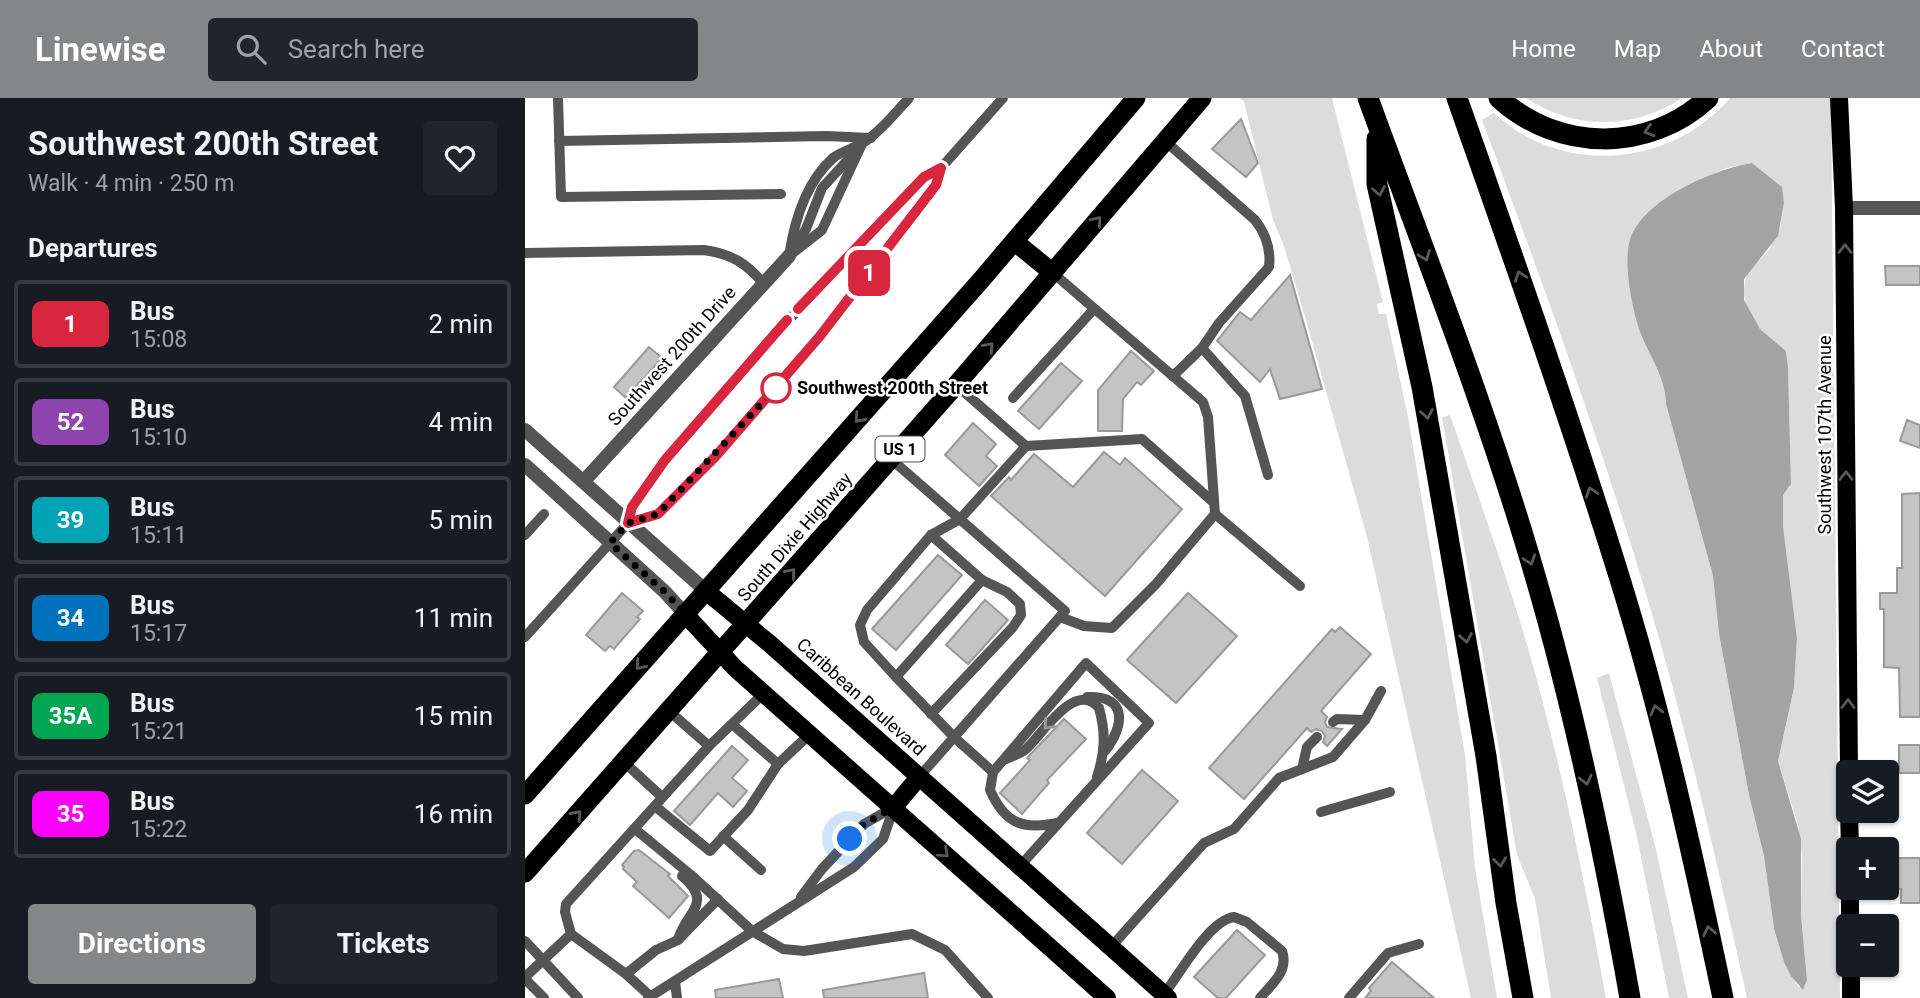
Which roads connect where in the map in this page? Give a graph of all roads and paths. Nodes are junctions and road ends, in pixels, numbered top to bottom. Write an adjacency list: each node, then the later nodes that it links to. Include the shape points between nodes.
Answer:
1 (558, 98): 12 (lane)
2 (909, 98): 13 (lane)
3 (1003, 98): 15 (lane)
4 (1136, 98): 19 (highway, South Dixie Highway / US 1)
5 (1202, 98): 14 (highway, South Dixie Highway / US 1)
6 (1368, 98): 11 (highway)
7 (1457, 98): 109 (highway, one-way to 7, via 1691,850 1619,577)
8 (1499, 98): 9 (highway, one-way to 8, via 1663,127 1605,139 1576,138 1548,130)
9 (1708, 98)
10 (1839, 98): 17 (main road, Southwest 107th Avenue)
11 (1377, 123): 107 (highway, one-way to 107, via 1377,184 1427,413); 108 (highway, one-way to 108, via 1536,578 1596,822)
12 (559, 141): 13 (lane, via 826,136); 16 (lane, via 561,197)
13 (867, 141): 21 (lane, via 822,188 806,229); 21 (lane, via 822,230)
14 (1165, 141): 22 (highway, South Dixie Highway / US 1, one-way to 14); 25 (lane, via 1255,220 1271,257 1269,267)
15 (941, 168): 39 (lane, via 924,177 705,412 643,490); 39 (lane, via 936,185 776,388 658,514)
16 (781, 194)
17 (1844, 208): 18 (street); 66 (main road, Southwest 107th Avenue, one-way to 17)
18 (1920, 208)
19 (1015, 242): 22 (highway); 45 (highway, South Dixie Highway / US 1, one-way to 45)
20 (525, 253): 23 (lane, via 713,251 732,255)
21 (789, 256): 23 (street, Southwest 200th Drive)
22 (1053, 274): 24 (lane); 27 (highway, South Dixie Highway / US 1, one-way to 22)
23 (764, 284): 34 (street, Southwest 200th Drive)
24 (1094, 309): 26 (lane); 28 (lane)
25 (1202, 348): 26 (lane); 33 (lane, via 1245,396)
26 (1173, 376): 35 (lane, via 1199,397 1207,412)
27 (956, 385): 30 (lane); 31 (highway, South Dixie Highway / US 1)
28 (1013, 398)
29 (525, 430): 34 (street, Caribbean Boulevard)
30 (1026, 446): 35 (lane, via 1142,439); 38 (lane)
31 (891, 459): 38 (lane); 48 (highway, South Dixie Highway / US 1, one-way to 31)
32 (525, 466): 42 (street)
33 (1268, 475)
34 (584, 481): 39 (street, Caribbean Boulevard)
35 (1212, 501): 37 (lane)
36 (544, 514): 40 (lane)
37 (1215, 514): 44 (lane); 47 (lane, via 1112,628 1084,626)
38 (960, 519): 41 (lane); 47 (lane, via 1065,611)
39 (628, 523): 42 (lane); 45 (street, Caribbean Boulevard)
40 (525, 535)
41 (931, 535): 43 (lane); 51 (lane, via 867,610 860,625 864,642)
42 (610, 543): 46 (street); 49 (lane)
43 (982, 580): 51 (lane); 56 (lane, via 1007,592 1020,604 1021,615)
44 (1300, 586)
45 (706, 591): 46 (highway, South Dixie Highway / US 1); 48 (main road, Caribbean Boulevard)
46 (685, 614): 50 (main road); 74 (highway, South Dixie Highway / US 1, one-way to 74)
47 (1060, 617): 62 (lane)
48 (745, 624): 50 (highway, South Dixie Highway / US 1); 71 (main road, Caribbean Boulevard)
49 (525, 637)
50 (720, 653): 53 (main road); 55 (highway, South Dixie Highway / US 1)
51 (896, 677): 56 (lane)
52 (1381, 691): 57 (lane)
53 (764, 693): 59 (lane); 60 (main road)
54 (1080, 700): 64 (lane, via 1095,702 1100,708); 64 (lane, via 1101,698 1118,711 1121,719 1116,737); 65 (lane, one-way to 65, via 1066,706 1024,752)
55 (670, 711): 63 (lane); 67 (highway, South Dixie Highway / US 1)
56 (931, 714): 62 (lane)
57 (1365, 720): 58 (lane); 69 (lane, via 1333,757)
58 (1333, 722)
59 (732, 724): 63 (lane); 68 (lane)
60 (810, 734): 68 (lane); 76 (main road)
61 (1317, 737): 69 (lane, via 1307,747)
62 (955, 738): 70 (lane); 71 (lane)
63 (709, 746): 75 (lane)
64 (1105, 751): 72 (lane)
65 (1004, 759): 70 (lane); 72 (lane, via 1086,663 1149,723)
66 (1849, 760)
67 (624, 762): 75 (lane); 84 (highway, South Dixie Highway / US 1, one-way to 67)
68 (778, 764): 80 (lane, via 748,810)
69 (1302, 769): 92 (lane, via 1279,778 1234,829 1204,843)
70 (993, 772): 78 (lane, via 989,790 1010,818 1028,827)
71 (919, 777): 76 (main road); 82 (main road, Caribbean Boulevard)
72 (1095, 783): 78 (lane)
73 (1390, 792): 77 (lane)
74 (525, 796)
75 (659, 802): 79 (lane); 80 (lane, via 710,850)
76 (894, 807): 86 (lane, via 864,824); 86 (lane, via 883,839 854,867); 104 (main road, one-way to 104)
77 (1321, 812)
78 (1057, 823): 82 (lane)
79 (635, 829): 81 (lane); 88 (lane, via 566,904)
80 (723, 836): 83 (lane)
81 (649, 840): 85 (lane); 89 (lane, via 652,851 697,892 694,911)
82 (1020, 866): 92 (main road, Caribbean Boulevard)
83 (761, 870)
84 (525, 873)
85 (718, 899): 87 (lane); 89 (lane)
86 (798, 902): 87 (lane)
87 (752, 931): 97 (lane); 103 (lane, via 783,949 804,951 912,934 945,950)
88 (571, 934): 93 (lane); 94 (lane)
89 (678, 940): 94 (lane)
90 (525, 942): 93 (lane)
91 (1419, 944): 106 (lane, via 1388,953)
92 (1111, 947): 99 (main road, Caribbean Boulevard)
93 (544, 960): 96 (lane); 101 (lane)
94 (625, 974): 98 (lane)
95 (1851, 977): 110 (main road)
96 (525, 978): 100 (lane)
97 (675, 981): 98 (lane); 102 (lane)
98 (649, 997)
99 (1164, 997): 105 (lane, via 1191,954 1220,922 1234,917 1247,922 1285,958 1282,971)
100 (544, 998)
101 (578, 998)
102 (677, 998)
103 (988, 998)
104 (1107, 998)
105 (1260, 998)
106 (1349, 998)
107 (1523, 998)
108 (1630, 998)
109 (1723, 998)
110 (1851, 998)

